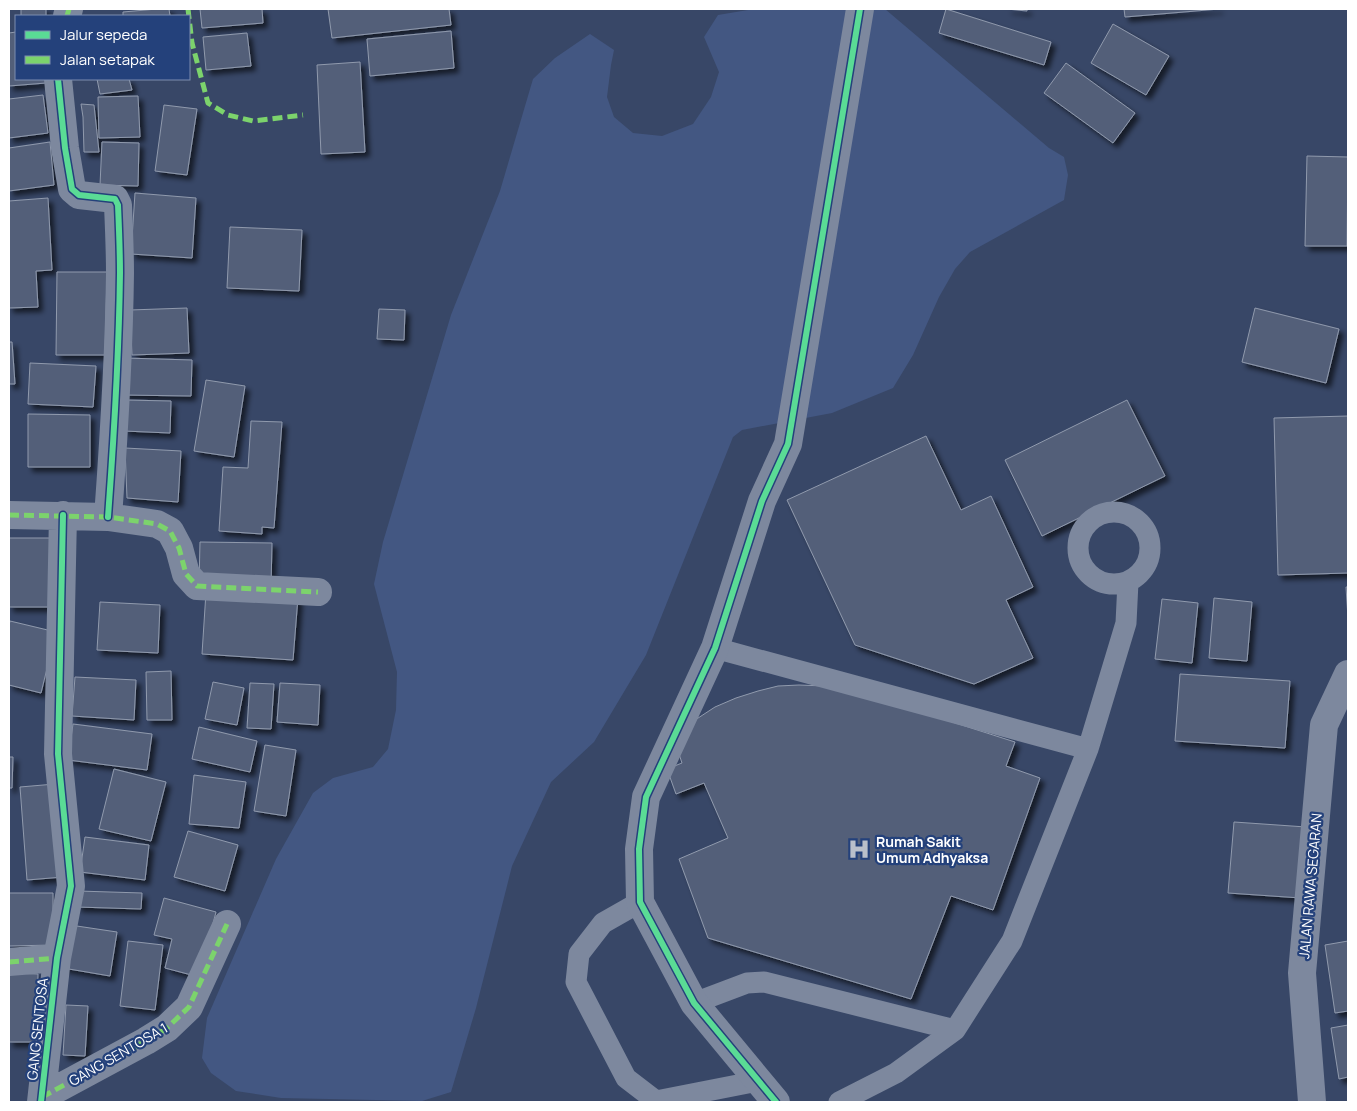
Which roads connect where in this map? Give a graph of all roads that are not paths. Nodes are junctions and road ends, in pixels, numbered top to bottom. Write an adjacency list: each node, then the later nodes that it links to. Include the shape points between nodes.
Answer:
1 (860, 9): 8 (street, via 788,444 762,501)
2 (58, 80): 5 (street, via 72,190 80,195 115,199 118,205 118,346)
3 (9, 515): 4 (street)
4 (64, 515): 5 (street); 13 (street, GANG SENTOSA, via 58,754 71,886)
5 (108, 517): 7 (street, via 157,524 170,532 179,548 186,574 197,586)
6 (1128, 582): 10 (lane, via 1126,623)
7 (318, 592)
8 (715, 648): 10 (lane); 11 (street, via 646,797 639,849)
9 (1348, 674): 21 (street, JALAN RAWA SEGARAN, via 1324,725 1302,974)
10 (1088, 749): 16 (lane, via 1012,941)
11 (640, 902): 15 (street); 17 (lane, via 603,923 580,954 576,982 626,1078 656,1101)
12 (227, 924): 18 (street, GANG SENTOSA 1, via 184,1012 146,1041)
13 (57, 958): 14 (street); 18 (street, GANG SENTOSA)
14 (9, 962)
15 (694, 1003): 16 (lane, via 747,982 764,982); 17 (street)
16 (955, 1030): 20 (lane, via 896,1073)
17 (758, 1081): 19 (street)
18 (42, 1099)
19 (776, 1102)
20 (839, 1102)
21 (1312, 1102)

